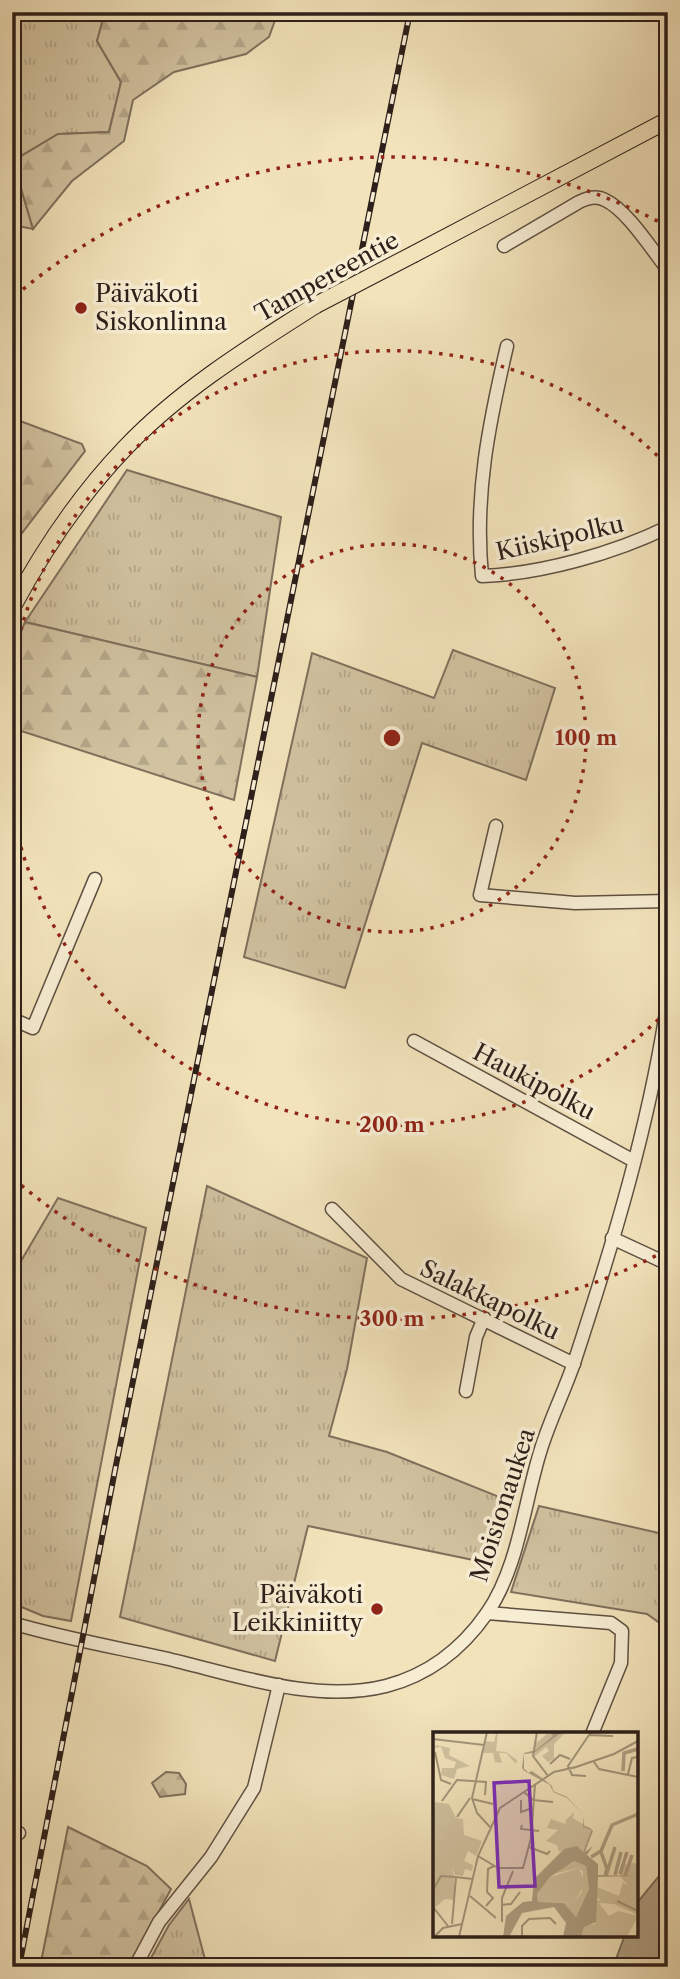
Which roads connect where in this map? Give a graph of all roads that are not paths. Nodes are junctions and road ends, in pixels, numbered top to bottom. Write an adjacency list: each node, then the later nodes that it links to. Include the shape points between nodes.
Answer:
1 (668, 120): 6 (main road, Tampereentie, bridge, via 316,305 234,357 126,447 61,529)
2 (505, 246): 3 (street, via 579,202 590,197 604,199 620,211)
3 (668, 270)
4 (507, 346): 5 (street, Kiiskipolku, via 485,442 479,501 482,576 507,575 630,546)
5 (668, 527)
6 (12, 608)
7 (496, 826): 9 (street, via 480,895 575,903)
8 (95, 879): 11 (street, via 33,1028)
9 (668, 901)
10 (668, 999): 13 (street, Moisionaukea)
11 (12, 1019)
12 (414, 1041): 13 (street, Haukipolku)
13 (634, 1161): 15 (street, Moisionaukea)
14 (332, 1209): 17 (street, Salakkapolku, via 401,1279)
15 (612, 1238): 16 (street); 18 (street, Moisionaukea)
16 (668, 1264)
17 (484, 1318): 18 (street, Salakkapolku); 19 (street)
18 (574, 1364): 20 (street, Moisionaukea, via 542,1447 508,1569)
19 (466, 1391)
20 (487, 1613): 22 (street, Moisionaukea, via 444,1660 417,1675 385,1686 339,1692); 23 (street, via 611,1623 622,1631 621,1663)
21 (12, 1623): 22 (street, Moisionaukea)
22 (279, 1685): 24 (street, via 254,1788 211,1857 159,1922)
23 (593, 1732)
24 (135, 1967)

